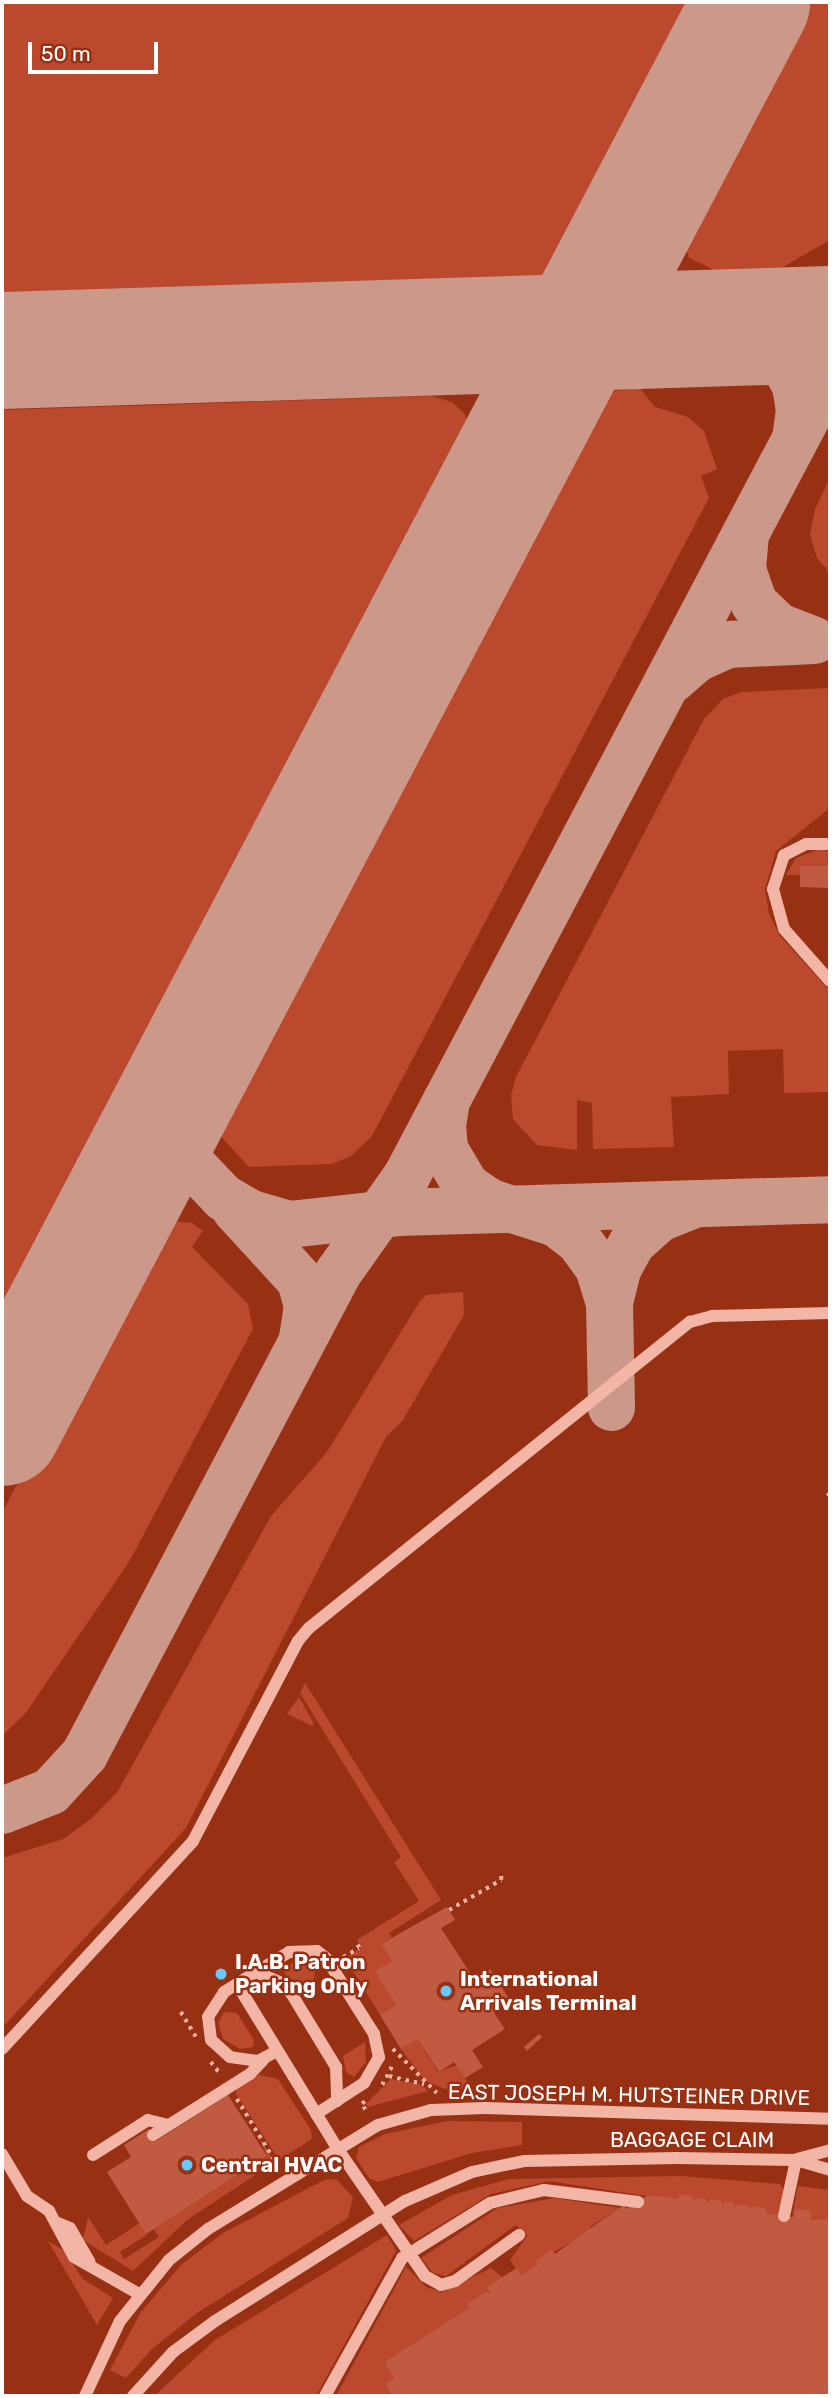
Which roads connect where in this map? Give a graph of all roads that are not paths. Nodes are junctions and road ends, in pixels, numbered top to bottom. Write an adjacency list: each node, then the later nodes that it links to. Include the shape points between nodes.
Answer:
1 (830, 844): 2 (street, via 806,844 784,855 772,889 784,929)
2 (830, 981)
3 (830, 1313): 6 (street, via 712,1316 690,1322 309,1628 193,1841)
4 (256, 1972): 5 (street); 9 (street, via 291,1993 336,2067); 9 (street, via 296,1951 317,1951 326,1958 379,2050 369,2077)
5 (237, 1984): 7 (street); 8 (street, via 214,2004 207,2023 209,2035 230,2057)
6 (2, 2049)
7 (278, 2051): 8 (street); 10 (street)
8 (263, 2060): 12 (street, via 250,2074)
9 (337, 2101): 10 (street)
10 (316, 2114): 14 (street)
11 (830, 2119): 14 (street, EAST JOSEPH M. HUTSTEINER DRIVE, via 431,2110 378,2124)
12 (168, 2126): 13 (street); 17 (street, via 148,2120)
13 (153, 2135)
14 (337, 2148): 21 (street); 25 (street, EAST JOSEPH M. HUTSTEINER DRIVE, via 208,2229 169,2260)
15 (830, 2150): 18 (street)
16 (2, 2154): 25 (street, via 27,2196 58,2223 60,2236 74,2257 90,2262)
17 (93, 2155)
18 (796, 2160): 19 (street, BAGGAGE CLAIM); 21 (street, BAGGAGE CLAIM, via 552,2160 472,2172 425,2190); 22 (street)
19 (830, 2170)
20 (638, 2202): 24 (street, via 553,2190 516,2194 490,2203)
21 (383, 2215): 24 (street); 27 (street, BAGGAGE CLAIM, via 184,2342)
22 (784, 2216)
23 (519, 2235): 24 (street, via 448,2284 429,2279)
24 (409, 2254): 28 (street, via 397,2265)
25 (138, 2294): 26 (street, EAST JOSEPH M. HUTSTEINER DRIVE, via 108,2340)
26 (85, 2396)
27 (132, 2396)
28 (325, 2396)

